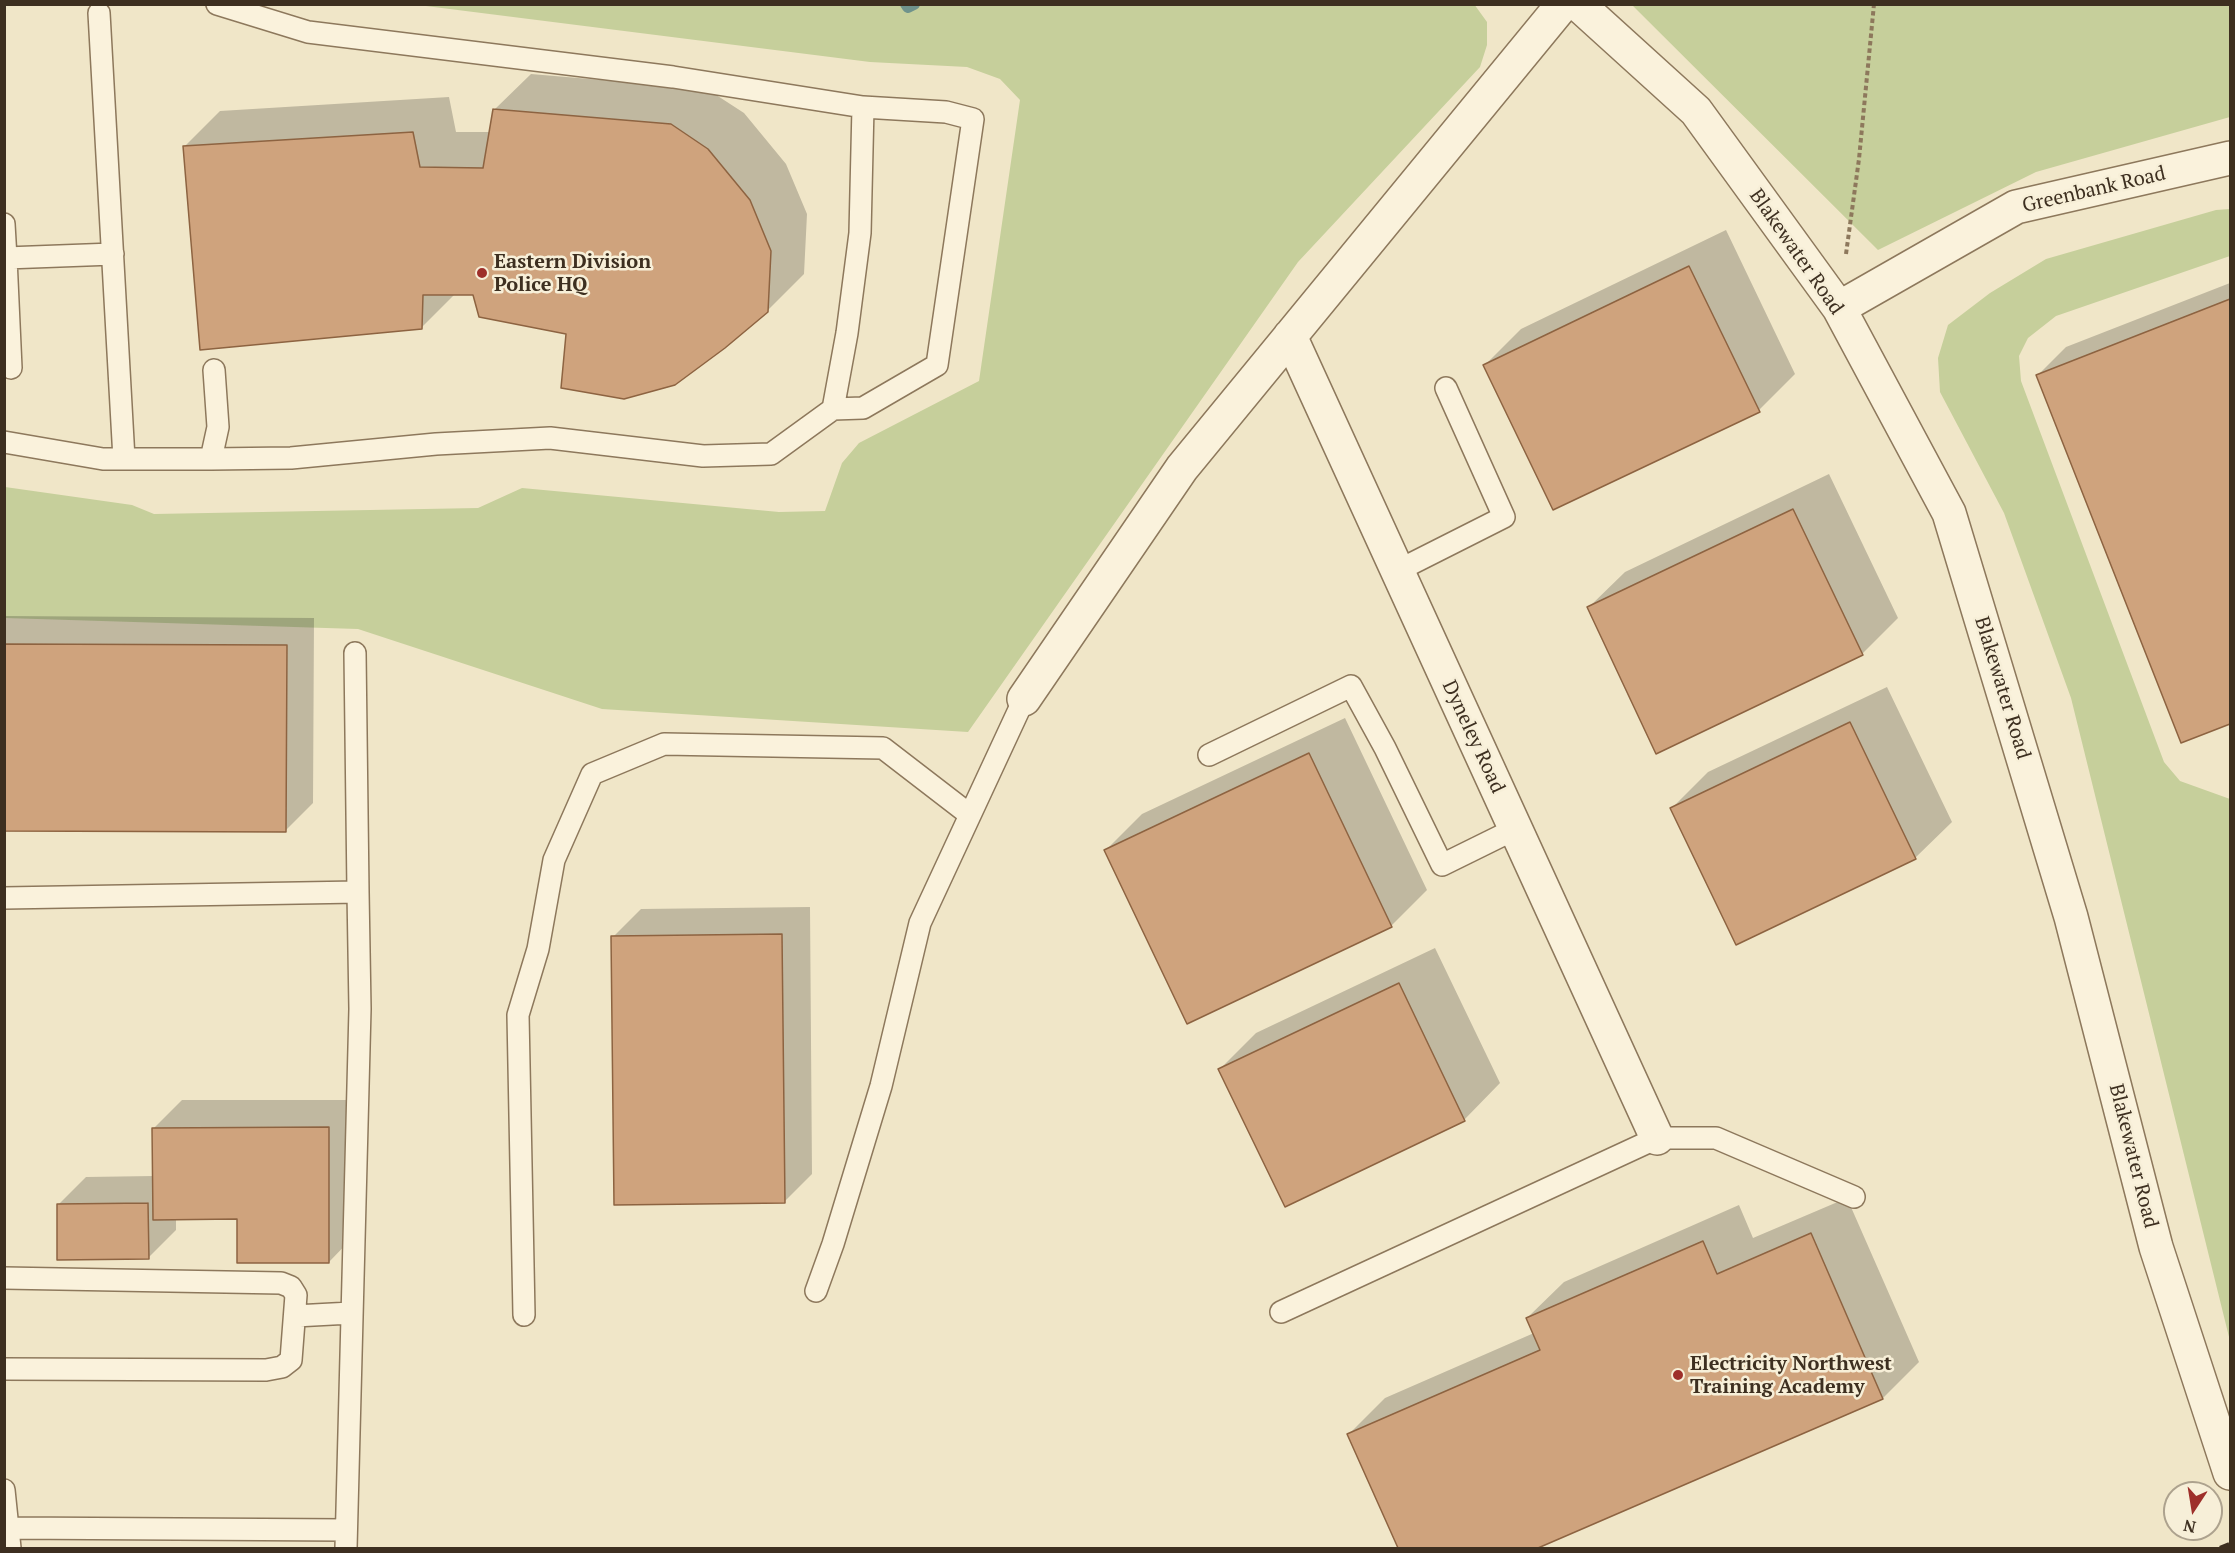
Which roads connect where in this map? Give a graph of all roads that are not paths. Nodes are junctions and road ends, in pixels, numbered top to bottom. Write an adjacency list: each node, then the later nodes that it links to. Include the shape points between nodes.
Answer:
1 (217, 4): 5 (lane, via 308,32 673,77)
2 (1563, 4): 11 (street)
3 (1578, 4): 10 (street, Blakewater Road, via 1696,111)
4 (99, 13): 8 (lane)
5 (863, 107): 15 (lane, via 860,233); 15 (lane, via 946,112 973,119 936,365 862,408)
6 (2230, 158): 10 (street, Greenbank Road, via 2016,207)
7 (4, 224): 9 (lane)
8 (113, 254): 9 (lane); 17 (lane)
9 (6, 258): 12 (lane)
10 (1839, 308): 37 (street, Blakewater Road, via 1948,513 2071,917 2156,1247)
11 (1290, 336): 19 (street, Dyneley Road); 21 (street, via 1182,468)
12 (11, 368)
13 (214, 370): 18 (lane, via 218,427)
14 (1446, 388): 19 (lane, via 1504,517)
15 (833, 409): 18 (lane, via 771,454 703,456 550,438 291,458)
16 (4, 442): 17 (lane)
17 (124, 459): 18 (lane)
18 (211, 459)
19 (1397, 571): 24 (street, Dyneley Road)
20 (355, 653): 25 (lane)
21 (1024, 699): 23 (lane)
22 (1209, 755): 24 (lane, via 1351,686 1442,865)
23 (970, 815): 31 (lane, via 920,923 881,1086); 34 (lane, via 883,748 664,744 592,774 554,860 538,949 518,1015)
24 (1515, 829): 28 (street, Dyneley Road)
25 (358, 892): 26 (lane); 33 (lane, via 360,1009)
26 (14, 898): 27 (lane)
27 (4, 914)
28 (1657, 1138): 29 (lane, via 1716,1138); 32 (lane)
29 (1854, 1197)
30 (4, 1278): 35 (lane, via 281,1283 291,1287 296,1296)
31 (816, 1291)
32 (1281, 1311)
33 (351, 1313): 35 (lane); 40 (lane)
34 (524, 1315)
35 (295, 1316): 36 (lane, via 291,1360 282,1367 266,1370)
36 (4, 1369)
37 (2226, 1460)
38 (4, 1490): 39 (lane)
39 (9, 1538): 40 (lane)
40 (346, 1539)

